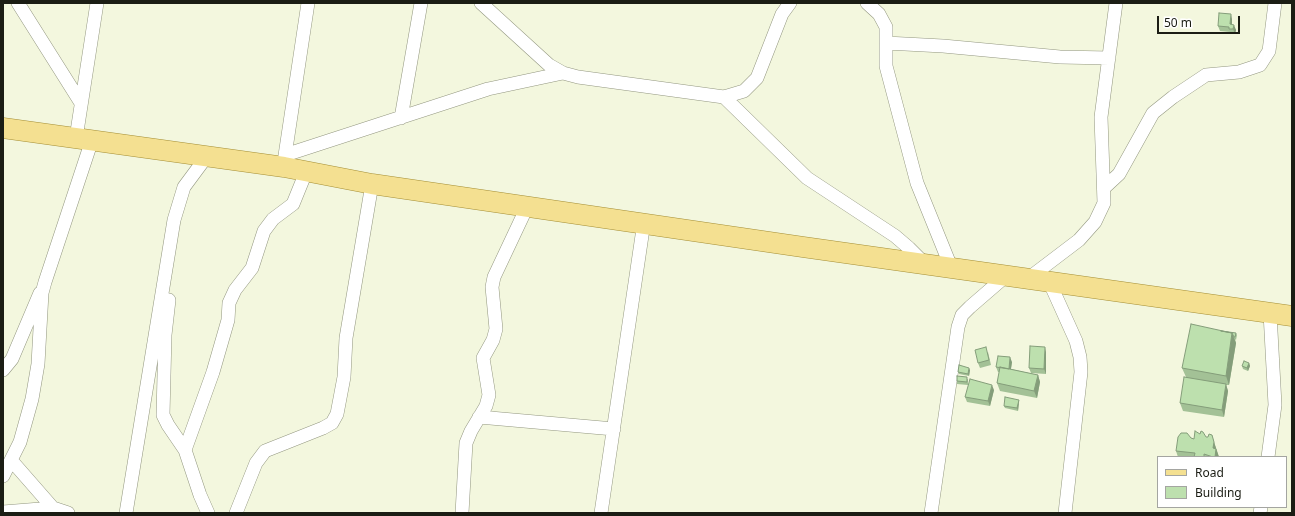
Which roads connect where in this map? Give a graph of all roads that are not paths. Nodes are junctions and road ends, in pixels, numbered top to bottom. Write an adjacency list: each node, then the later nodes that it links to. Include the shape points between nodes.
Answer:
1 (18, 3): 14 (street)
2 (97, 3): 14 (street)
3 (308, 3): 19 (street)
4 (421, 3): 15 (street)
5 (481, 3): 12 (street, via 549,65)
6 (790, 3): 13 (street, via 782,14 757,78 744,91)
7 (867, 3): 10 (street, via 879,14 886,27)
8 (1116, 3): 11 (street)
9 (1275, 3): 22 (street, via 1269,51 1260,65 1239,72 1206,75 1173,97 1153,113 1118,174)
10 (886, 43): 11 (street, via 1060,57); 27 (street, via 886,66 917,183)
11 (1109, 58): 22 (street, via 1100,117)
12 (563, 73): 13 (street); 15 (street, via 488,89)
13 (724, 97): 26 (street, via 807,178 895,236)
14 (81, 103): 17 (street)
15 (401, 118): 19 (street)
16 (3, 128): 17 (main road)
17 (84, 139): 18 (main road); 31 (street)
18 (207, 156): 19 (main road); 25 (street, via 184,187)
19 (284, 161): 20 (main road)
20 (306, 172): 21 (main road); 37 (street, via 293,204 273,219 264,231 252,268 235,290 229,303 228,320 213,372)
21 (372, 184): 23 (main road); 46 (street, via 346,338 344,377 337,414 332,423 323,428 265,451 256,463)
22 (1105, 187): 29 (street, via 1104,203 1095,222 1079,240)
23 (527, 207): 24 (main road); 35 (street, via 494,277 492,287 496,329 483,358 488,394 486,406)
24 (644, 222): 26 (main road); 36 (street)
25 (172, 231): 37 (street, via 163,414); 44 (street)
26 (926, 265): 27 (main road)
27 (951, 267): 28 (main road)
28 (1007, 275): 29 (main road); 49 (street, via 970,307 960,321)
29 (1029, 278): 30 (main road)
30 (1049, 281): 32 (main road); 50 (street, via 1076,341 1080,357 1081,372)
31 (45, 282): 34 (street, via 12,359); 39 (street, via 42,293 38,364 32,399 20,442)
32 (1270, 313): 33 (main road); 38 (street, via 1275,405)
33 (1292, 316)
34 (3, 370)
35 (479, 417): 36 (street); 47 (street, via 466,443)
36 (614, 429): 48 (street)
37 (185, 450): 45 (street)
38 (1268, 456)
39 (11, 460): 40 (street); 41 (street)
40 (3, 476)
41 (53, 508): 42 (street); 43 (street)
42 (3, 512)
43 (68, 513)
44 (126, 513)
45 (208, 513)
46 (236, 513)
47 (462, 513)
48 (601, 513)
49 (931, 513)
50 (1065, 513)

